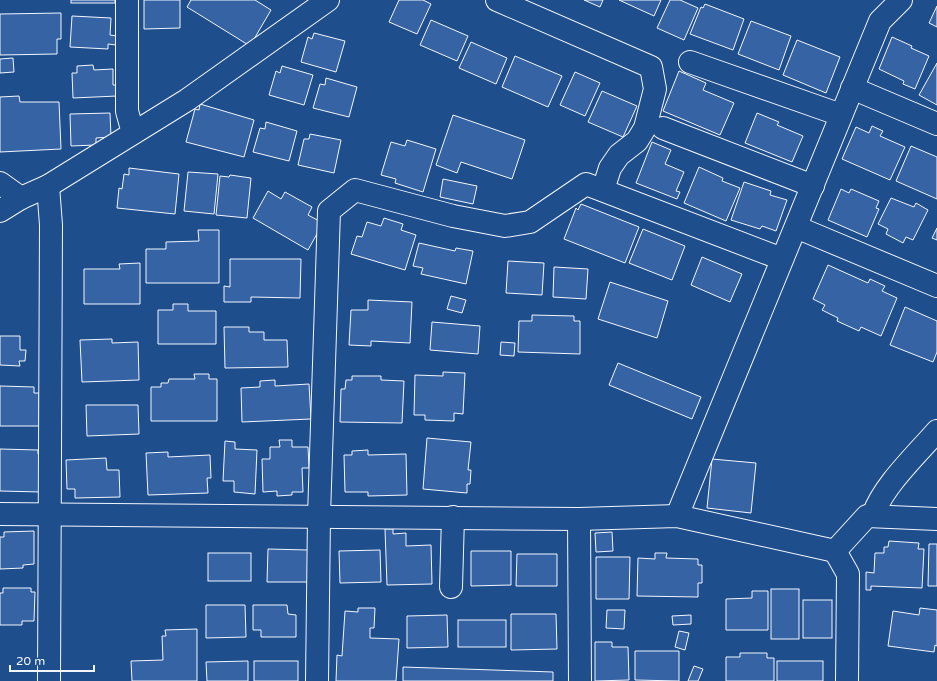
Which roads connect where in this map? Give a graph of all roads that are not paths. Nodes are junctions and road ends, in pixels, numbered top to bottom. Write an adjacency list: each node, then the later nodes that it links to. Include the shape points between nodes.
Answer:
1 (126, 0): 10 (street, via 127,110)
2 (328, 0): 10 (street, via 187,100)
3 (497, 0): 14 (street, via 651,67 655,89 645,128 637,141 619,155 610,168)
4 (902, 0): 6 (street, via 880,21)
5 (690, 62): 7 (street)
6 (852, 88): 7 (street); 8 (street)
7 (841, 115): 13 (street)
8 (937, 124)
9 (663, 128): 13 (street)
10 (133, 133): 12 (street)
11 (0, 183): 15 (street)
12 (48, 186): 15 (street); 22 (street, via 51,225)
13 (813, 186): 17 (street)
14 (603, 190): 18 (street); 23 (street, via 586,184 530,222 505,226 454,216 356,190 329,211)
15 (21, 198): 16 (street)
16 (0, 211)
17 (796, 227): 18 (street); 19 (street)
18 (782, 259): 24 (street)
19 (937, 286)
20 (937, 431): 25 (street, via 876,504)
21 (0, 514): 22 (street)
22 (49, 515): 23 (street); 31 (street)
23 (319, 516): 26 (street); 32 (street)
24 (677, 516): 27 (street); 29 (street)
25 (873, 516): 28 (street); 29 (street, via 867,516)
26 (453, 517): 27 (street); 30 (street)
27 (579, 519): 33 (street)
28 (937, 519)
29 (835, 551): 34 (street, via 848,574)
30 (451, 587)
31 (49, 681)
32 (317, 681)
33 (580, 681)
34 (847, 681)

